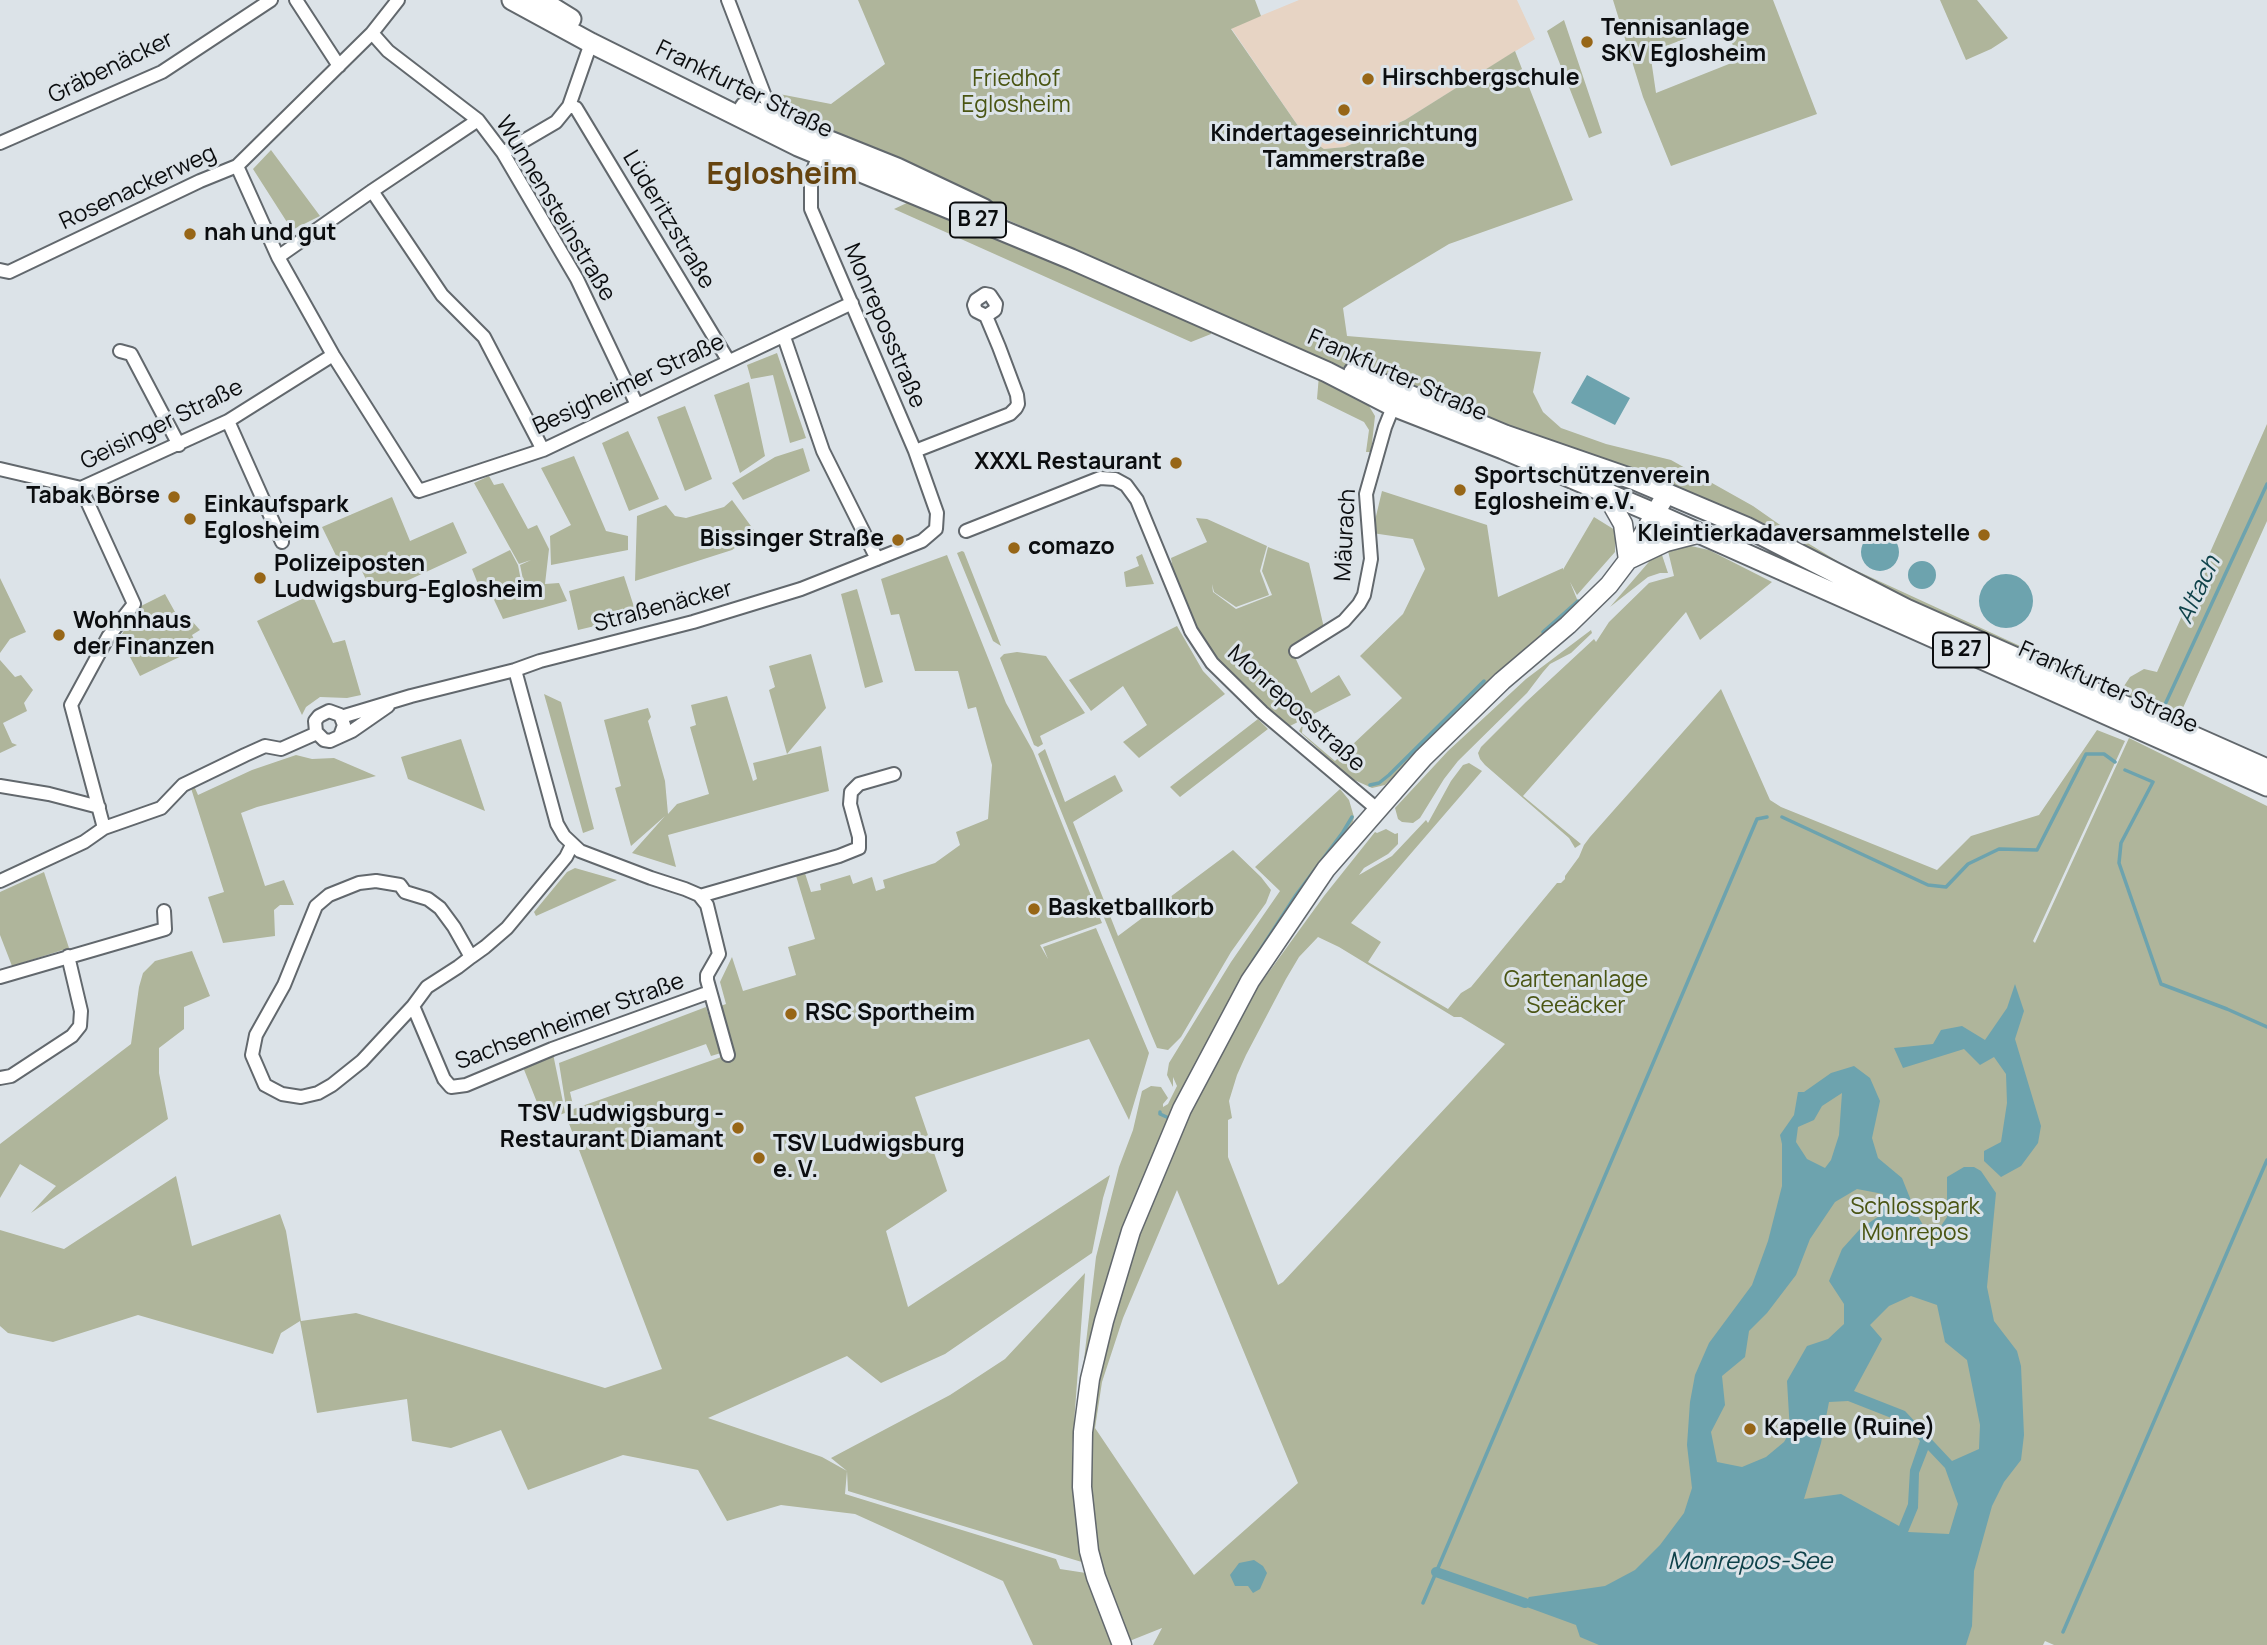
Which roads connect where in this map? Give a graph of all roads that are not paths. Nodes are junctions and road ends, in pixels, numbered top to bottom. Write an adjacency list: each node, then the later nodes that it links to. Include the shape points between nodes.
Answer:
1 (271, 0): 13 (street, Gräbenäcker, via 162,72)
2 (296, 0): 9 (street)
3 (398, 0): 7 (street, Rosenackerweg)
4 (512, 0): 8 (main road, Frankfurter Straße / B 27)
5 (540, 0): 12 (main road, Frankfurter Straße / B 27, via 718,96)
6 (728, 0): 12 (street)
7 (372, 33): 9 (street, Rosenackerweg); 11 (street, Wunnensteinstraße, via 388,51)
8 (591, 43): 10 (street); 14 (main road, Frankfurter Straße / B 27)
9 (338, 66): 16 (street, Rosenackerweg)
10 (569, 106): 15 (street, via 551,126); 25 (street, Lüderitzstraße, via 576,108)
11 (478, 120): 15 (street, Wunnensteinstraße); 17 (street)
12 (778, 120): 14 (main road, Frankfurter Straße / B 27)
13 (0, 144)
14 (822, 147): 20 (street, Monreposstraße, via 811,175 811,209); 26 (main road, Frankfurter Straße / B 27, via 1352,384)
15 (503, 153): 27 (street, Wunnensteinstraße, via 577,279)
16 (237, 166): 18 (street); 19 (street, Rosenackerweg, via 9,272)
17 (372, 191): 18 (street); 30 (street, via 442,295 484,337)
18 (278, 257): 24 (street)
19 (0, 270)
20 (852, 303): 22 (street, Besigheimer Straße); 31 (street, Monreposstraße)
21 (986, 316): 31 (street, via 1013,384 1016,408)
22 (785, 337): 25 (street, Besigheimer Straße); 41 (street, via 819,440)
23 (120, 351): 29 (street, via 131,354)
24 (333, 355): 28 (street, Geisinger Straße); 30 (street, Besigheimer Straße, via 419,491)
25 (729, 360): 27 (street, Besigheimer Straße)
26 (1396, 399): 34 (main road, Frankfurter Straße / B 27); 35 (main road, Frankfurter Straße / B 27); 43 (street, Mäurach, via 1366,494 1371,559 1364,595 1344,621)
27 (637, 405): 30 (street, Besigheimer Straße)
28 (228, 421): 29 (street, Geisinger Straße); 40 (street)
29 (179, 445): 33 (street, Geisinger Straße)
30 (543, 450)
31 (915, 451): 37 (street, Monreposstraße, via 937,513)
32 (0, 469): 33 (street)
33 (81, 488): 53 (street, via 134,604 108,637 71,705)
34 (1667, 493): 36 (main road); 49 (main road, Frankfurter Straße / B 27, via 1788,546 1906,609)
35 (1606, 494): 36 (main road, Frankfurter Straße / B 27); 42 (main road, via 1623,524)
36 (1656, 514): 39 (main road, Frankfurter Straße / B 27); 42 (main road)
37 (936, 529): 41 (street, Straßenäcker, via 922,541)
38 (966, 531): 54 (street, Monreposstraße, via 1100,478 1126,485 1138,500 1191,631 1212,663 1262,712)
39 (1697, 534): 42 (main road); 52 (main road, Frankfurter Straße / B 27)
40 (282, 542)
41 (877, 559): 44 (street, Straßenäcker, via 749,606)
42 (1628, 560): 54 (main road, via 1588,606 1462,719)
43 (1296, 651)
44 (515, 670): 45 (street, Straßenäcker); 56 (street, via 557,824)
45 (392, 702): 46 (street, Straßenäcker); 48 (street, Straßenäcker)
46 (341, 717): 47 (street, Straßenäcker, via 323,712 316,720); 48 (street, via 345,725)
47 (317, 733): 48 (street, via 330,741); 55 (street, Straßenäcker, via 281,749 265,746 183,785 161,808)
48 (340, 736)
49 (2267, 769)
50 (894, 774): 58 (street, via 859,784 851,792 859,848)
51 (0, 786): 53 (street)
52 (2267, 786)
53 (99, 807): 55 (street)
54 (1377, 809): 67 (main road, via 1326,869 1250,981 1182,1110 1131,1231 1090,1379 1083,1432 1082,1487 1089,1551)
55 (104, 828): 57 (street, Straßenäcker)
56 (572, 845): 58 (street); 61 (street, via 515,919)
57 (0, 881)
58 (700, 896): 63 (street, via 707,905 719,954 706,975)
59 (164, 911): 60 (street, via 165,929)
60 (68, 956): 62 (street); 66 (street, via 81,1011 80,1026 72,1037 11,1076)
61 (471, 957): 64 (street, via 427,987); 64 (street, via 433,902 400,886 376,881 349,886 316,906 284,985 256,1035 252,1055 265,1085 301,1097 318,1093 362,1061)
62 (0, 977)
63 (710, 992): 64 (street, Sachsenheimer Straße, via 451,1087); 65 (street)
64 (413, 1006)
65 (728, 1055)
66 (0, 1078)
67 (1122, 1645)

